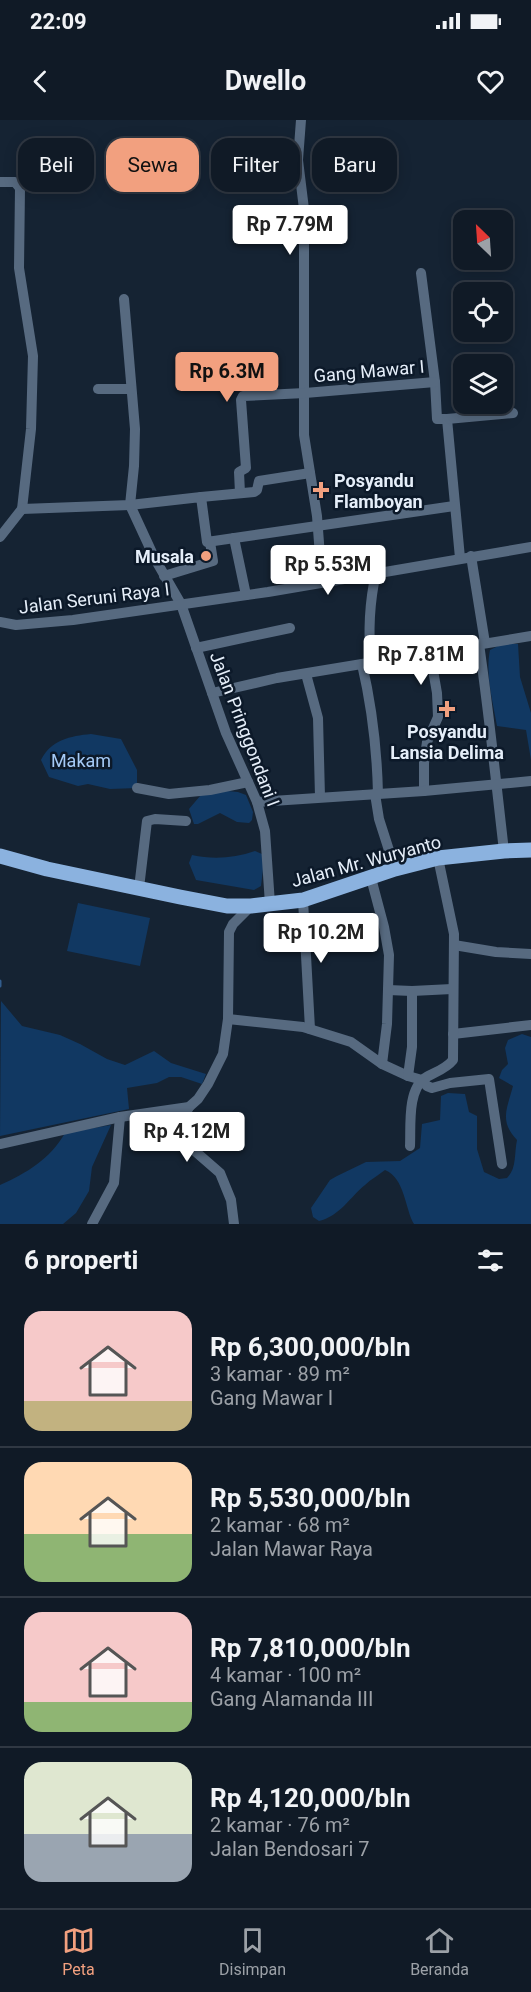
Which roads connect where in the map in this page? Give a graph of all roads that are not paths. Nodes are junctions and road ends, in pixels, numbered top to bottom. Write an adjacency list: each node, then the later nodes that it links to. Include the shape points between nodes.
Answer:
1 (301, 120): 8 (street, via 298,160 304,209)
2 (0, 182): 16 (street, via 15,182 20,188 19,268 33,356 31,429)
3 (420, 273): 5 (street)
4 (124, 299): 7 (street)
5 (435, 382): 8 (street, Gang Mawar I); 10 (street, via 437,419)
6 (98, 388): 7 (street)
7 (131, 389): 14 (street, via 135,446)
8 (305, 393): 11 (street, Gang Mawar I, via 304,435); 12 (street, Gang Mawar I, via 241,397 246,468 239,472)
9 (502, 414): 10 (street)
10 (447, 419): 15 (street)
11 (310, 473): 12 (street, via 259,481 256,491); 17 (street, Gang Mawar I)
12 (240, 493): 13 (street)
13 (201, 497): 14 (street); 20 (street, via 206,542)
14 (130, 505): 16 (street); 24 (street, Jalan Pringgondani I)
15 (454, 506): 17 (street); 22 (street)
16 (22, 509): 18 (street)
17 (317, 527): 19 (street); 25 (street, Gang Mawar I)
18 (0, 537)
19 (234, 538): 20 (street); 26 (street)
20 (210, 542): 24 (street, via 213,562)
21 (531, 547): 22 (street, Jalan Seruni Raya I)
22 (466, 557): 23 (street, Jalan Seruni Raya I); 31 (street)
23 (376, 573): 25 (street, Jalan Seruni Raya I); 34 (street, via 370,598)
24 (164, 576): 27 (street, Jalan Pringgondani I)
25 (322, 583): 26 (street, Jalan Seruni Raya I)
26 (246, 595): 27 (street, Jalan Seruni Raya I)
27 (181, 604): 28 (street, Jalan Seruni Raya I, via 73,620 12,625); 32 (street, Jalan Pringgondani I)
28 (0, 622)
29 (290, 628): 32 (street)
30 (531, 636): 31 (street)
31 (482, 644): 33 (street); 39 (street)
32 (196, 648): 36 (street, Jalan Pringgondani I)
33 (430, 653): 34 (street); 41 (street, via 438,717 427,742)
34 (367, 664): 35 (street); 42 (street)
35 (306, 674): 36 (street); 43 (street, via 318,718)
36 (212, 693): 38 (street, Jalan Pringgondani I)
37 (531, 781): 39 (street)
38 (248, 782): 40 (street, via 169,794); 44 (street, Jalan Pringgondani I)
39 (496, 784): 41 (street); 47 (street)
40 (137, 788)
41 (424, 791): 42 (street)
42 (377, 794): 43 (street); 50 (street, via 379,819)
43 (320, 796): 44 (street)
44 (257, 802): 54 (street, Jalan Pringgondani I, via 265,831)
45 (186, 821): 52 (street, via 147,821)
46 (531, 850): 47 (main road, Jalan Mr. Wuryanto)
47 (504, 851): 49 (main road, Jalan Mr. Wuryanto)
48 (0, 856): 52 (main road, Jalan Mr. Wuryanto)
49 (438, 858): 50 (main road, Jalan Mr. Wuryanto); 56 (street)
50 (395, 869): 51 (main road, Jalan Mr. Wuryanto)
51 (371, 878): 53 (main road, Jalan Mr. Wuryanto); 59 (street, via 389,955)
52 (140, 888): 55 (main road, Jalan Mr. Wuryanto, via 227,906)
53 (303, 900): 54 (main road, Jalan Mr. Wuryanto); 63 (street)
54 (270, 904): 55 (main road, Jalan Mr. Wuryanto)
55 (251, 906): 61 (street, via 229,932)
56 (454, 945): 57 (street); 58 (street)
57 (531, 954)
58 (452, 989): 60 (street); 64 (street)
59 (388, 990): 60 (street); 65 (street)
60 (412, 991): 66 (street)
61 (228, 1019): 63 (street); 68 (street, via 223,1054 208,1084)
62 (531, 1025): 64 (street)
63 (310, 1029): 65 (street, via 351,1042)
64 (453, 1034): 67 (street, via 452,1062)
65 (382, 1064): 66 (street)
66 (408, 1077): 67 (street)
67 (422, 1080): 71 (street, via 414,1094); 72 (street, via 432,1088 489,1079)
68 (189, 1107): 69 (street); 74 (street, via 178,1133 220,1173 231,1200)
69 (120, 1117): 70 (street); 73 (street, via 114,1183)
70 (0, 1144)
71 (410, 1146)
72 (501, 1164)
73 (92, 1224)
74 (234, 1224)

